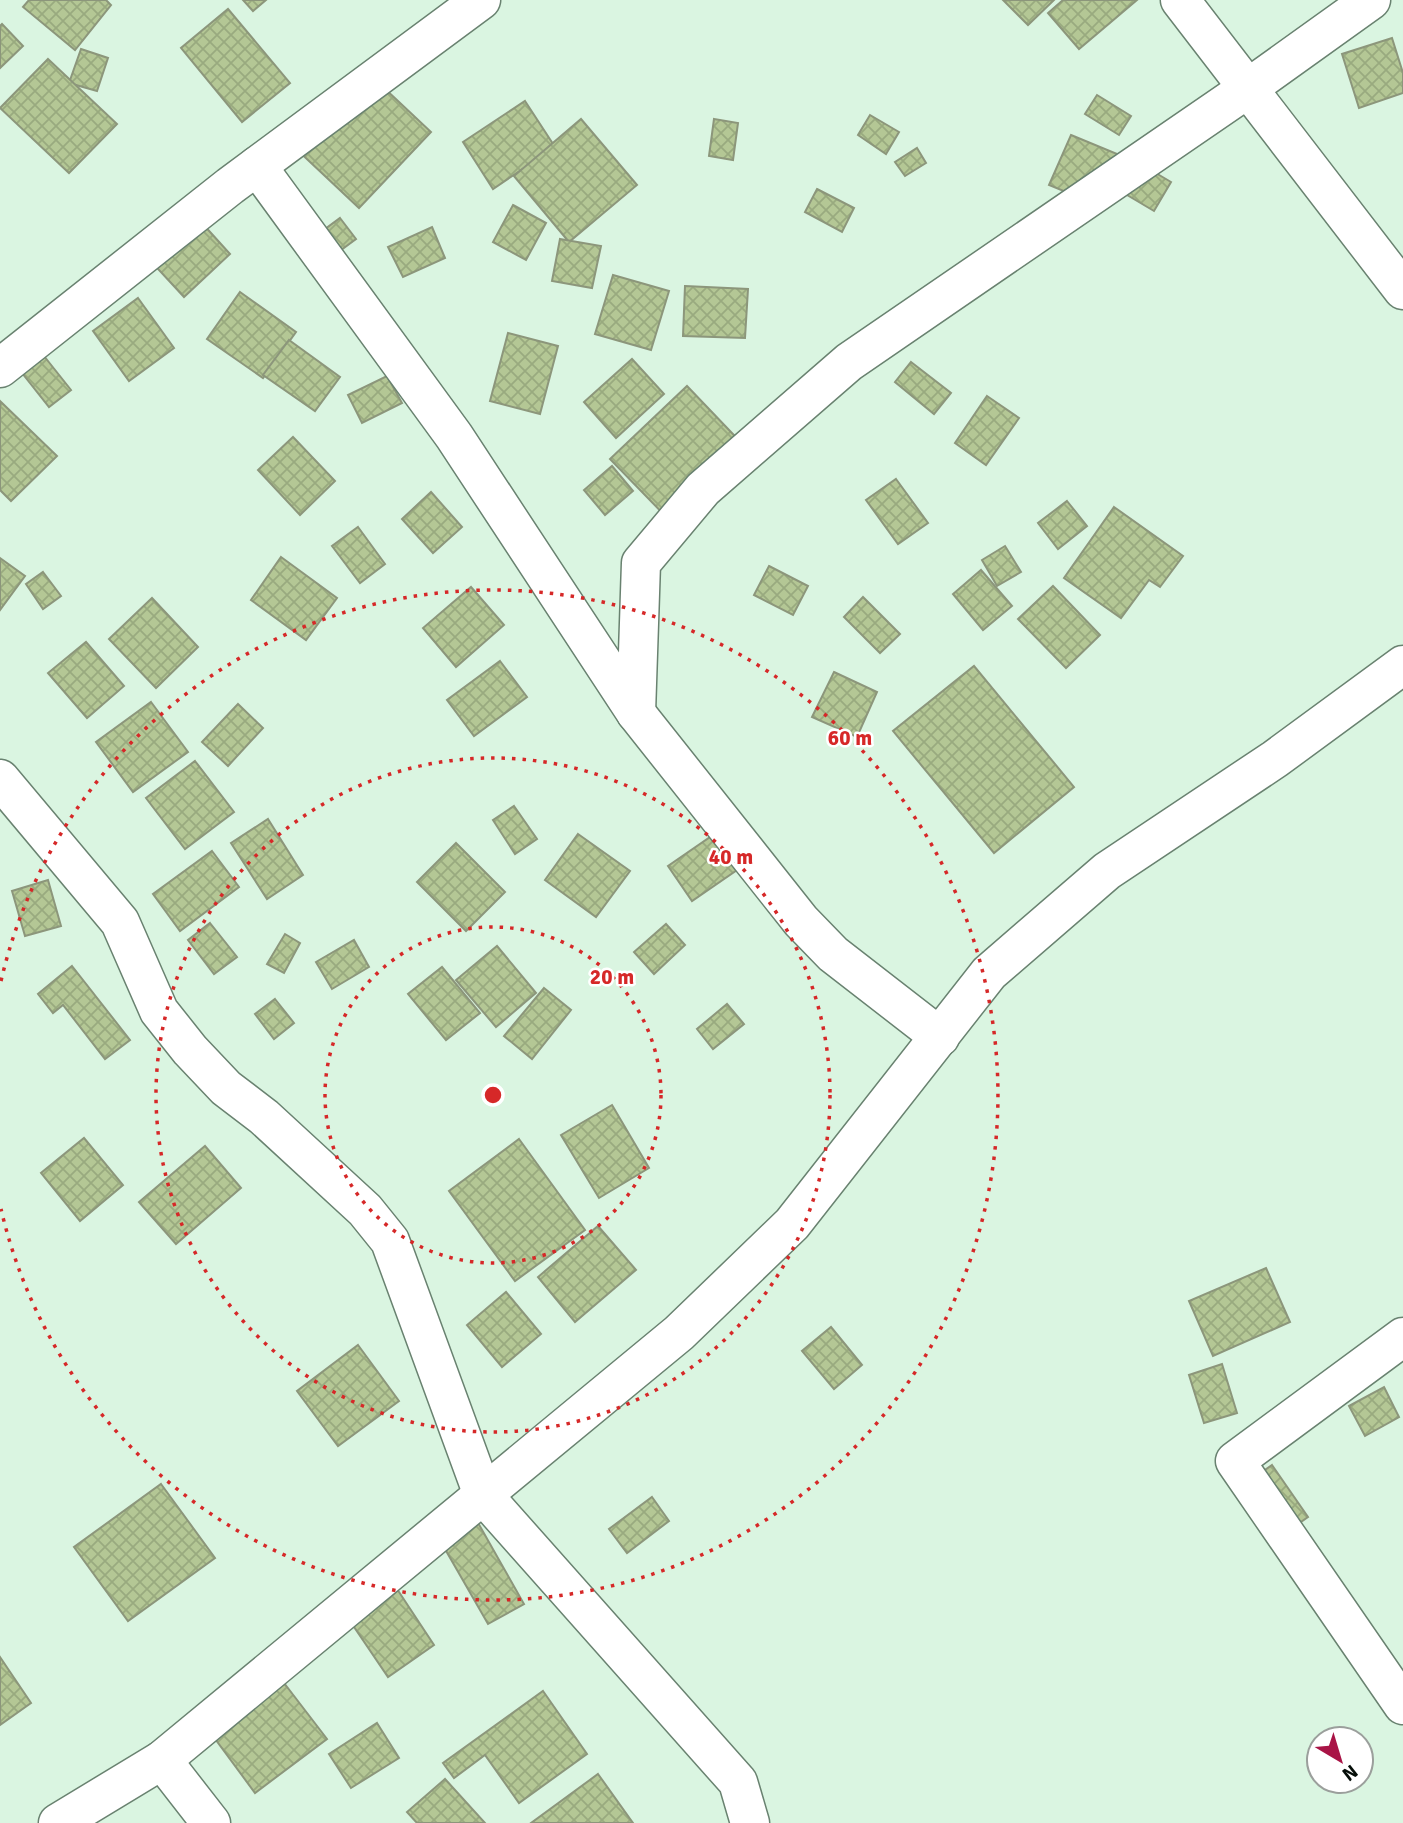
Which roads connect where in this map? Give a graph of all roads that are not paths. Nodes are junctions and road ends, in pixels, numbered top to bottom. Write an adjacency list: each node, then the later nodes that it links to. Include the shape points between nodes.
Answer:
1 (481, 0): 5 (street)
2 (1180, 0): 4 (street)
3 (1371, 0): 4 (street)
4 (1247, 89): 6 (street); 9 (street, via 849,362 703,489 641,563)
5 (257, 166): 7 (street); 9 (street, via 454,436)
6 (1403, 290)
7 (0, 368)
8 (1403, 665): 11 (street, via 1275,759 1107,871 989,973)
9 (636, 713): 11 (street, via 801,922 833,954)
10 (0, 779): 13 (street, via 120,922 159,1011 190,1050 226,1088 355,1200 390,1241)
11 (940, 1037): 13 (street, via 792,1224 679,1334)
12 (1403, 1338): 14 (street, via 1236,1461)
13 (483, 1495): 15 (street); 18 (street, via 738,1782)
14 (1403, 1705)
15 (162, 1760): 16 (street); 17 (street)
16 (58, 1823)
17 (211, 1823)
18 (750, 1823)

